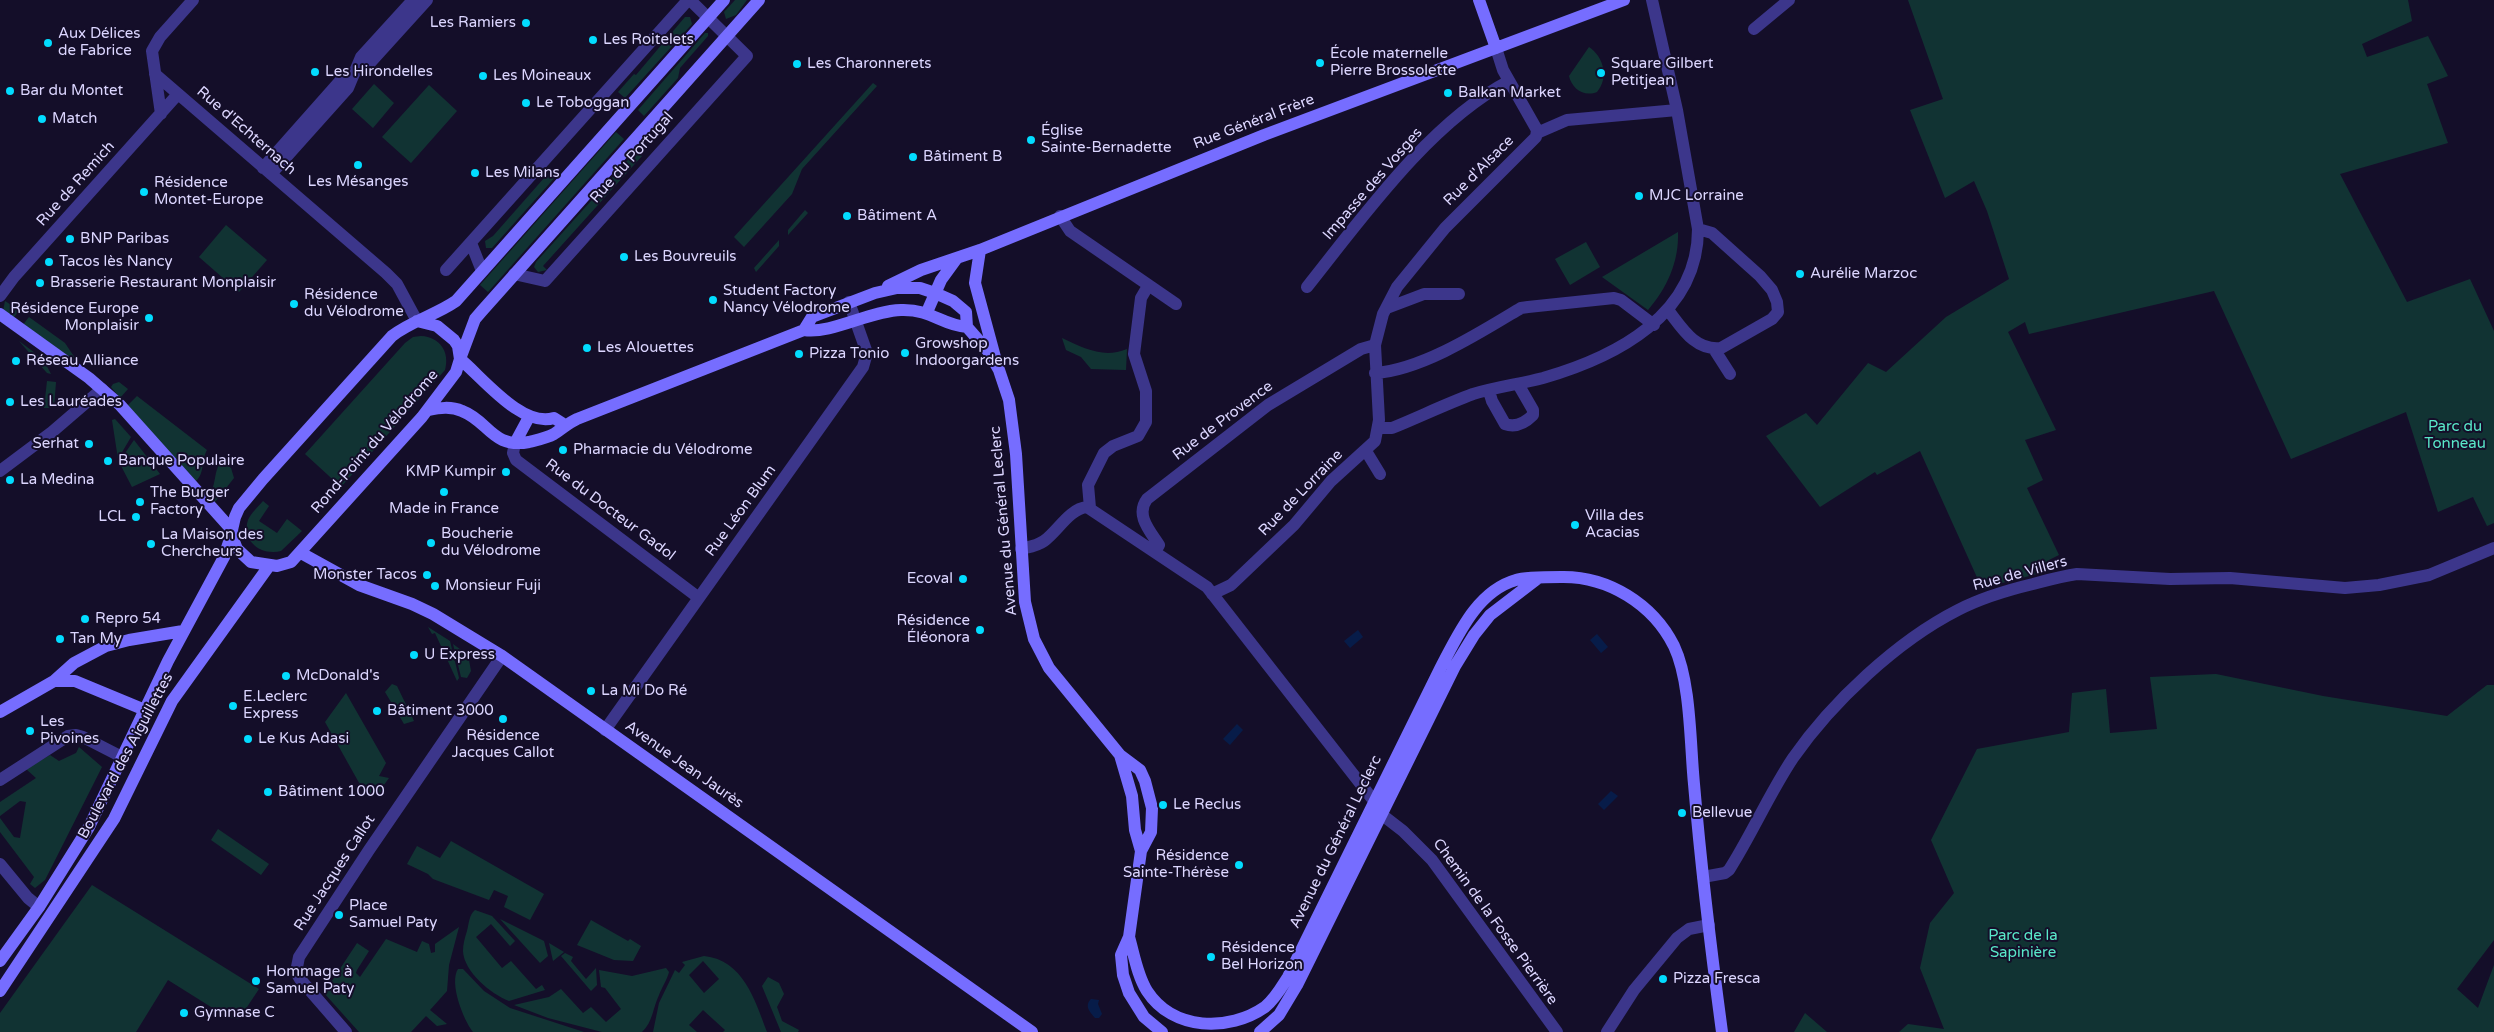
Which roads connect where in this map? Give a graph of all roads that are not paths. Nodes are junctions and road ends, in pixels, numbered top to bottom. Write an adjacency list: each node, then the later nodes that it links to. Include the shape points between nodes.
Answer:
1 (194, 0): 16 (street, via 155,43 152,56)
2 (413, 0): 15 (street, via 361,57)
3 (427, 0): 15 (street, via 369,64)
4 (689, 0): 11 (street); 25 (street)
5 (724, 0): 11 (main road)
6 (759, 0): 13 (main road, Rond-Point du Vélodrome)
7 (1479, 0): 14 (main road)
8 (1624, 0): 14 (main road, Rue Général Frère)
9 (1652, 0): 19 (street)
10 (1789, 0): 12 (street)
11 (709, 18): 13 (street); 29 (main road)
12 (1754, 29)
13 (727, 36): 30 (main road, Rond-Point du Vélodrome); 30 (street, Rue du Portugal, via 747,56 545,281)
14 (1496, 48): 17 (street, Rue d'Alsace); 23 (main road, Rue Général Frère, via 1393,85)
15 (356, 72): 22 (street, via 348,88)
16 (155, 74): 18 (street, Rue d'Echternach); 20 (street)
17 (1509, 81): 21 (street, Rue d'Alsace); 32 (street, Impasse des Vosges, via 1469,107 1425,146)
18 (178, 94): 20 (street, Rue de Remich); 22 (street, Rue d'Echternach)
19 (1677, 110): 21 (street, via 1567,120); 24 (street)
20 (161, 114): 36 (street, Rue de Remich)
21 (1537, 133): 39 (street, Rue d'Alsace, via 1533,142 1445,228 1397,287)
22 (267, 171): 44 (street, Rue d'Echternach, via 397,284)
23 (1060, 216): 26 (main road, Rue Général Frère); 31 (street, via 1070,231)
24 (1698, 229): 40 (street, via 1689,278); 49 (street, via 1712,233 1760,276 1772,290 1778,307 1772,319)
25 (471, 243): 28 (street); 29 (street)
26 (980, 250): 27 (main road, Rue Général Frère); 51 (main road, via 975,283)
27 (957, 258): 33 (main road, Rue Général Frère, via 921,270); 34 (main road)
28 (446, 270)
29 (482, 272): 44 (main road, via 454,302)
30 (514, 274): 50 (main road, Rond-Point du Vélodrome, via 475,319)
31 (1148, 286): 38 (street); 65 (street, via 1141,298 1134,354 1146,390 1146,422 1138,436 1104,453 1088,485)
32 (1307, 288)
33 (874, 293): 34 (main road, Avenue du Général Leclerc, via 907,287); 37 (main road, Avenue du Général Leclerc)
34 (934, 293): 41 (main road); 46 (main road, Avenue du Général Leclerc, via 966,312)
35 (1459, 294): 39 (street, via 1424,294)
36 (0, 296)
37 (849, 302): 43 (street, Rue Léon Blum); 47 (main road, Avenue du Général Leclerc, via 812,317)
38 (1176, 304)
39 (1387, 308): 48 (street, Rue d'Alsace)
40 (1668, 310): 45 (street); 49 (street, via 1689,338)
41 (927, 312): 43 (main road, Avenue du Général Leclerc, via 900,310); 46 (main road, Avenue du Général Leclerc, via 952,326)
42 (0, 314): 55 (main road)
43 (856, 319): 47 (main road, Avenue du Général Leclerc, via 816,332); 74 (street, Rue Léon Blum, via 867,353 863,367)
44 (417, 321): 50 (main road, via 437,326 448,333 458,346); 66 (main road, via 392,336 275,465 239,508)
45 (1654, 325): 52 (street, via 1614,298 1521,308 1481,332 1402,370); 54 (street, via 1591,361)
46 (968, 326): 51 (main road, Avenue du Général Leclerc)
47 (804, 330): 59 (main road, Avenue du Général Leclerc)
48 (1375, 345): 52 (street, Rue d'Alsace); 69 (street, Rue de Provence, via 1362,349 1268,405 1147,499 1142,510 1143,520 1159,545)
49 (1714, 349): 53 (street)
50 (460, 359): 57 (main road, Rond-Point du Vélodrome, via 452,379); 58 (main road)
51 (999, 370): 68 (main road, Avenue du Général Leclerc, via 1007,393 1014,437)
52 (1376, 373): 60 (street, Rue d'Alsace)
53 (1730, 374)
54 (1518, 384): 56 (street); 56 (street, via 1533,414 1514,426 1505,424)
55 (102, 389): 63 (street); 66 (main road)
56 (1489, 391): 60 (street, via 1474,394 1392,428)
57 (428, 410): 61 (main road, Avenue du Général Leclerc, via 460,410 493,436); 70 (main road, Rond-Point du Vélodrome)
58 (529, 417): 59 (main road, via 541,420 554,418); 61 (main road)
59 (565, 425): 61 (main road, Avenue du Général Leclerc, via 554,434 528,442)
60 (1379, 428): 62 (street, Rue de Lorraine, via 1375,441)
61 (515, 442): 74 (street, Rue du Docteur Gadol, via 513,453 516,460)
62 (1366, 451): 64 (street, Rue de Lorraine); 73 (street, Rue de Lorraine, via 1336,475 1302,517 1231,585)
63 (0, 471)
64 (1380, 474)
65 (1090, 508): 68 (street, via 1072,514 1043,542); 69 (street)
66 (232, 530): 71 (main road, via 237,549 251,562); 75 (main road, Boulevard des Aiguillettes, via 224,557)
67 (2494, 548): 88 (street, Rue de Villers, via 2428,575 2363,587 2325,588 2230,578 2152,579 2078,574 2016,588 1975,602 1909,642 1860,682 1794,758 1729,870)
68 (1021, 549): 91 (main road, Avenue du Général Leclerc, via 1028,616 1039,652 1120,755 1140,770 1150,797 1151,832 1141,851)
69 (1155, 552): 73 (street)
70 (301, 553): 71 (main road, Rond-Point du Vélodrome, via 286,564); 76 (main road, Avenue Jean Jaurès, via 359,585 433,614)
71 (269, 566): 93 (main road, Boulevard des Aiguillettes, via 172,701 114,819)
72 (1537, 579): 85 (main road, Avenue du Général Leclerc, via 1507,584 1486,598 1468,619); 86 (main road, Avenue du Général Leclerc, via 1490,615 1474,635 1455,666); 88 (main road, Avenue du Général Leclerc, via 1580,578 1622,591 1648,612 1669,638 1683,676)
73 (1212, 594): 85 (street)
74 (699, 598): 82 (street, Rue Léon Blum)
75 (183, 631): 77 (main road, via 106,646 74,663); 79 (main road, Boulevard des Aiguillettes)
76 (502, 656): 82 (main road, Avenue Jean Jaurès); 96 (street, Rue Jacques Callot, via 368,850 296,964 300,980)
77 (54, 681): 78 (main road); 79 (main road, via 76,681)
78 (16, 704): 80 (main road); 81 (main road)
79 (145, 710): 83 (main road, Boulevard des Aiguillettes)
80 (0, 712)
81 (0, 717)
82 (605, 730): 95 (main road, Avenue Jean Jaurès)
83 (122, 757): 84 (street, via 83,737 68,736); 89 (main road, Boulevard des Aiguillettes, via 89,827)
84 (0, 780)
85 (1374, 801): 94 (main road, Avenue du Général Leclerc, via 1275,998 1247,1019)
86 (1381, 814): 98 (main road, Avenue du Général Leclerc, via 1297,986 1279,1015); 99 (street, Chemin de la Fosse Pierrière, via 1432,860)
87 (0, 864): 89 (street)
88 (1703, 876): 90 (main road, Avenue du Général Leclerc)
89 (38, 907): 92 (main road, Boulevard des Aiguillettes)
90 (1709, 925): 100 (street, via 1689,929 1677,938 1634,990); 101 (main road, Avenue du Général Leclerc)
91 (1128, 936): 94 (main road, Avenue du Général Leclerc, via 1141,979 1155,1001 1176,1018); 97 (main road, Avenue du Général Leclerc, via 1121,955 1129,993 1144,1017)
92 (0, 961)
93 (0, 990)
94 (1209, 1029)
95 (1026, 1030)
96 (346, 1032)
97 (1162, 1032)
98 (1260, 1032)
99 (1557, 1032)
100 (1607, 1032)
101 (1722, 1032)

